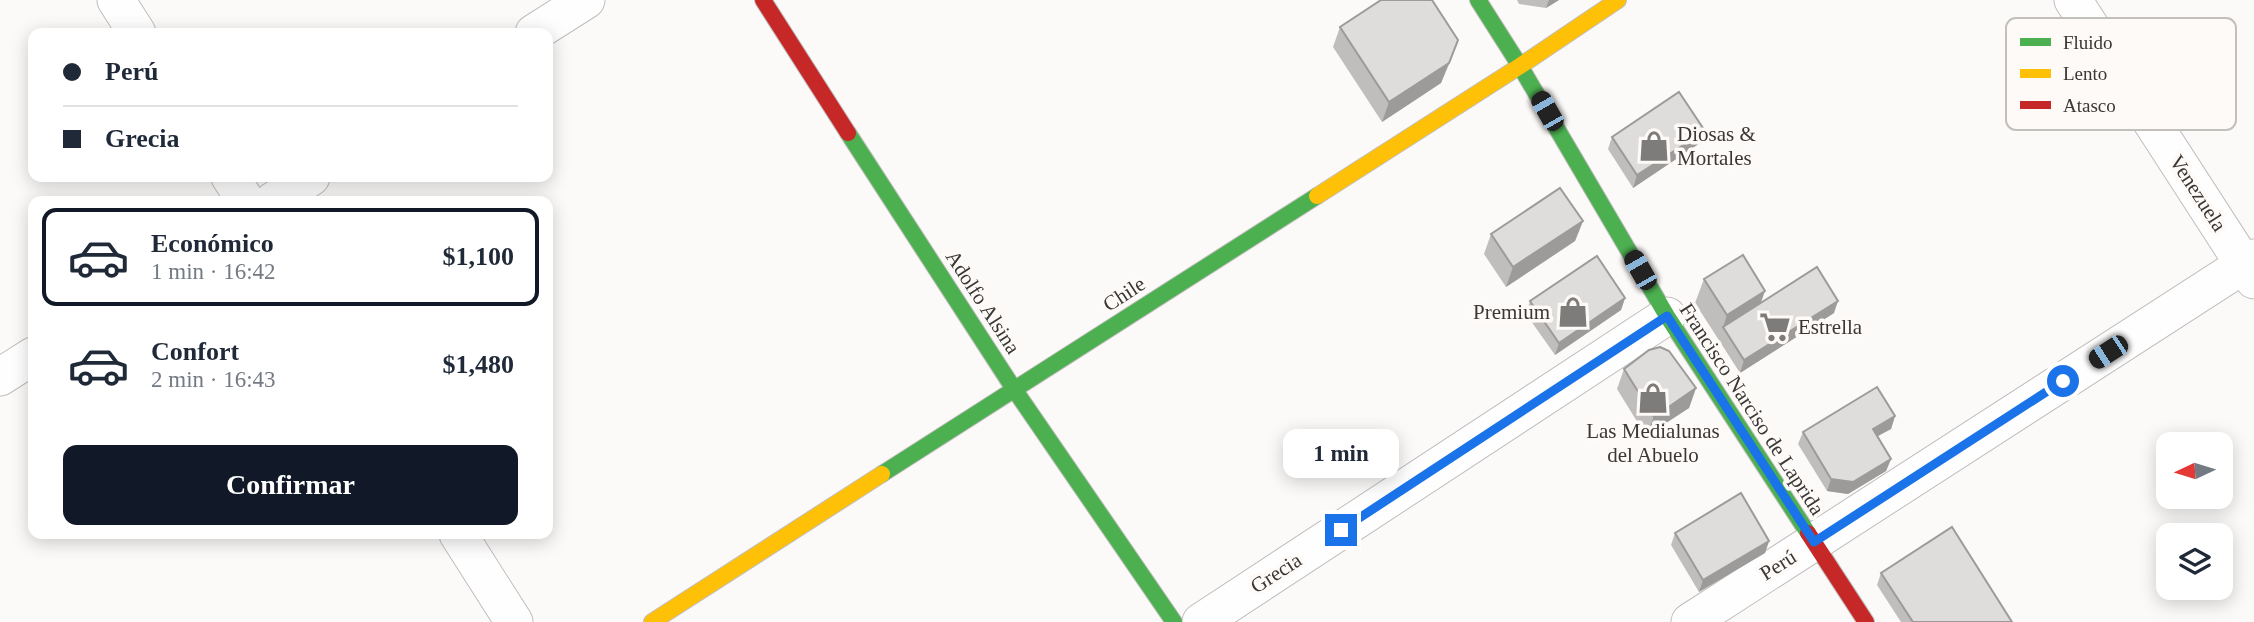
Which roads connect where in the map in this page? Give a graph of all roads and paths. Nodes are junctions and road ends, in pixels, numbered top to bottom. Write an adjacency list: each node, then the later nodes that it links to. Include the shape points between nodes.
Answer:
1 (116, 0): 8 (street)
2 (586, 0): 9 (street)
3 (763, 0): 18 (street, Adolfo Alsina)
4 (1478, 0): 10 (street, Francisco Narciso de Laprida)
5 (1618, 0): 10 (street, Chile)
6 (2073, 0): 7 (street, Venezuela)
7 (2085, 18)
8 (134, 28)
9 (542, 28)
10 (1520, 66): 15 (street, Francisco Narciso de Laprida); 18 (street, Chile)
11 (2160, 130): 14 (street, Venezuela)
12 (303, 182): 13 (street)
13 (281, 196)
14 (2251, 267): 20 (street, Perú)
15 (1667, 316): 20 (street, Francisco Narciso de Laprida); 24 (street, Grecia)
16 (28, 359): 17 (street)
17 (0, 377)
18 (1014, 389): 22 (street, Chile); 23 (street, Adolfo Alsina)
19 (461, 539): 21 (street)
20 (1814, 542): 25 (street, Perú); 26 (street, Francisco Narciso de Laprida)
21 (514, 622)
22 (652, 622)
23 (1174, 622)
24 (1201, 622)
25 (1690, 622)
26 (1866, 622)

